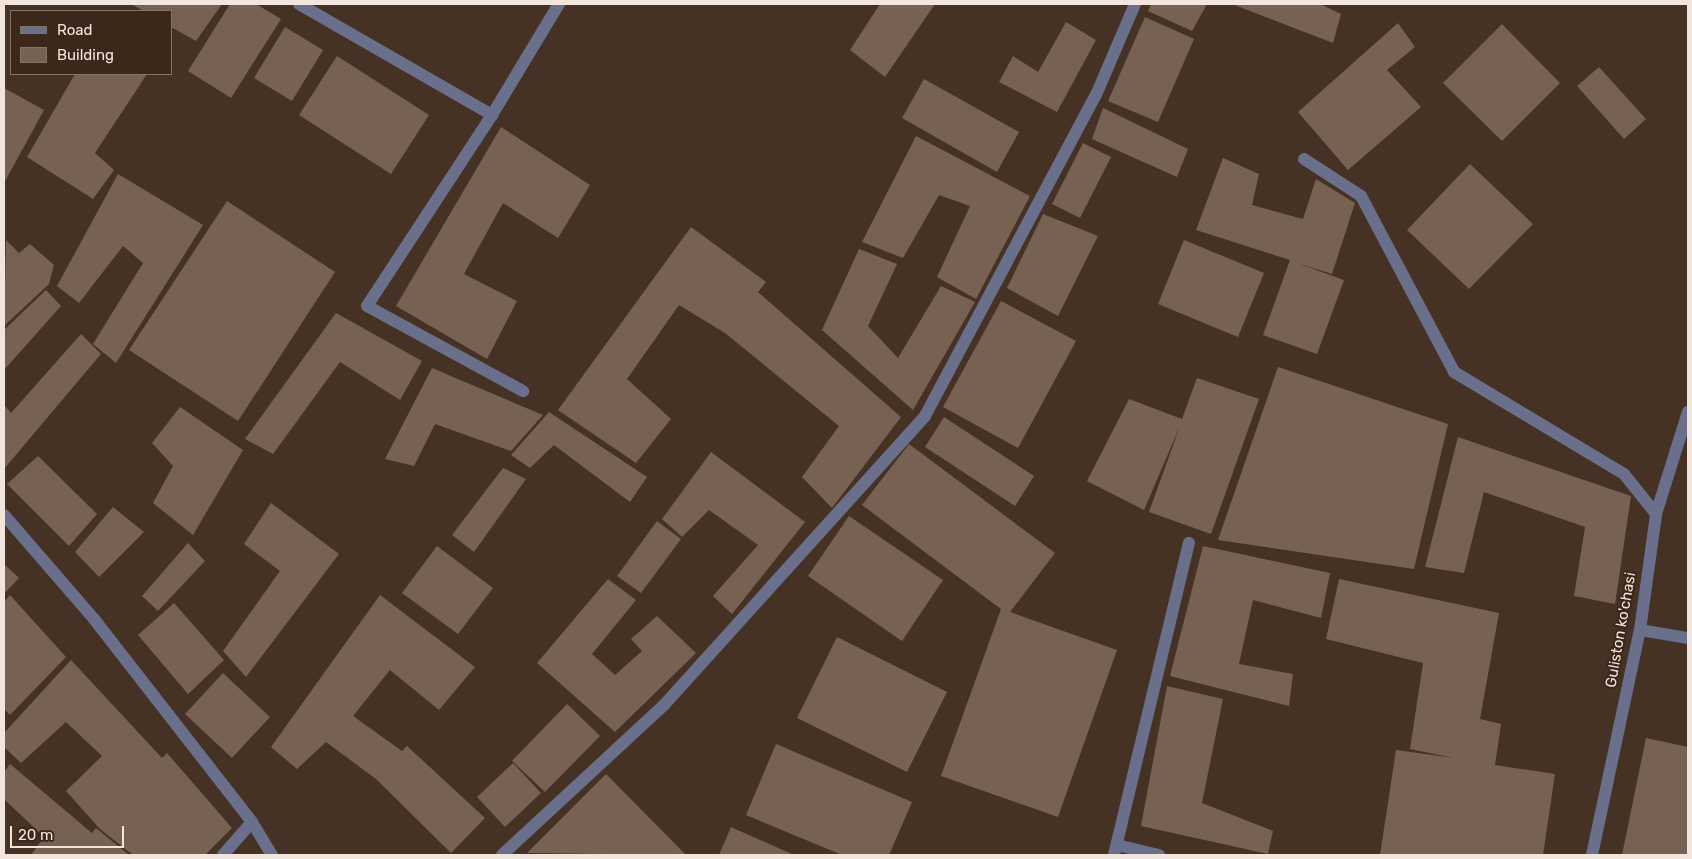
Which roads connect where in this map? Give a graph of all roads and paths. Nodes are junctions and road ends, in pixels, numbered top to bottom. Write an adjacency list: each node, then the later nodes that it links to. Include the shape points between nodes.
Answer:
1 (299, 4): 4 (street)
2 (559, 4): 4 (street)
3 (1135, 4): 17 (street, via 1096,95 925,416 664,705)
4 (492, 115): 6 (street, via 368,306)
5 (1304, 159): 8 (street, via 1361,196 1454,372 1624,474)
6 (523, 391)
7 (1688, 412): 8 (street, Guliston ko'chasi)
8 (1656, 514): 11 (street, Guliston ko'chasi)
9 (4, 515): 13 (street, via 94,618)
10 (1189, 543): 14 (street)
11 (1640, 630): 12 (street); 19 (street, Guliston ko'chasi)
12 (1688, 638)
13 (252, 822): 15 (street); 16 (street)
14 (1116, 850): 18 (street)
15 (224, 855)
16 (272, 855)
17 (502, 855)
18 (1159, 855)
19 (1592, 855)

